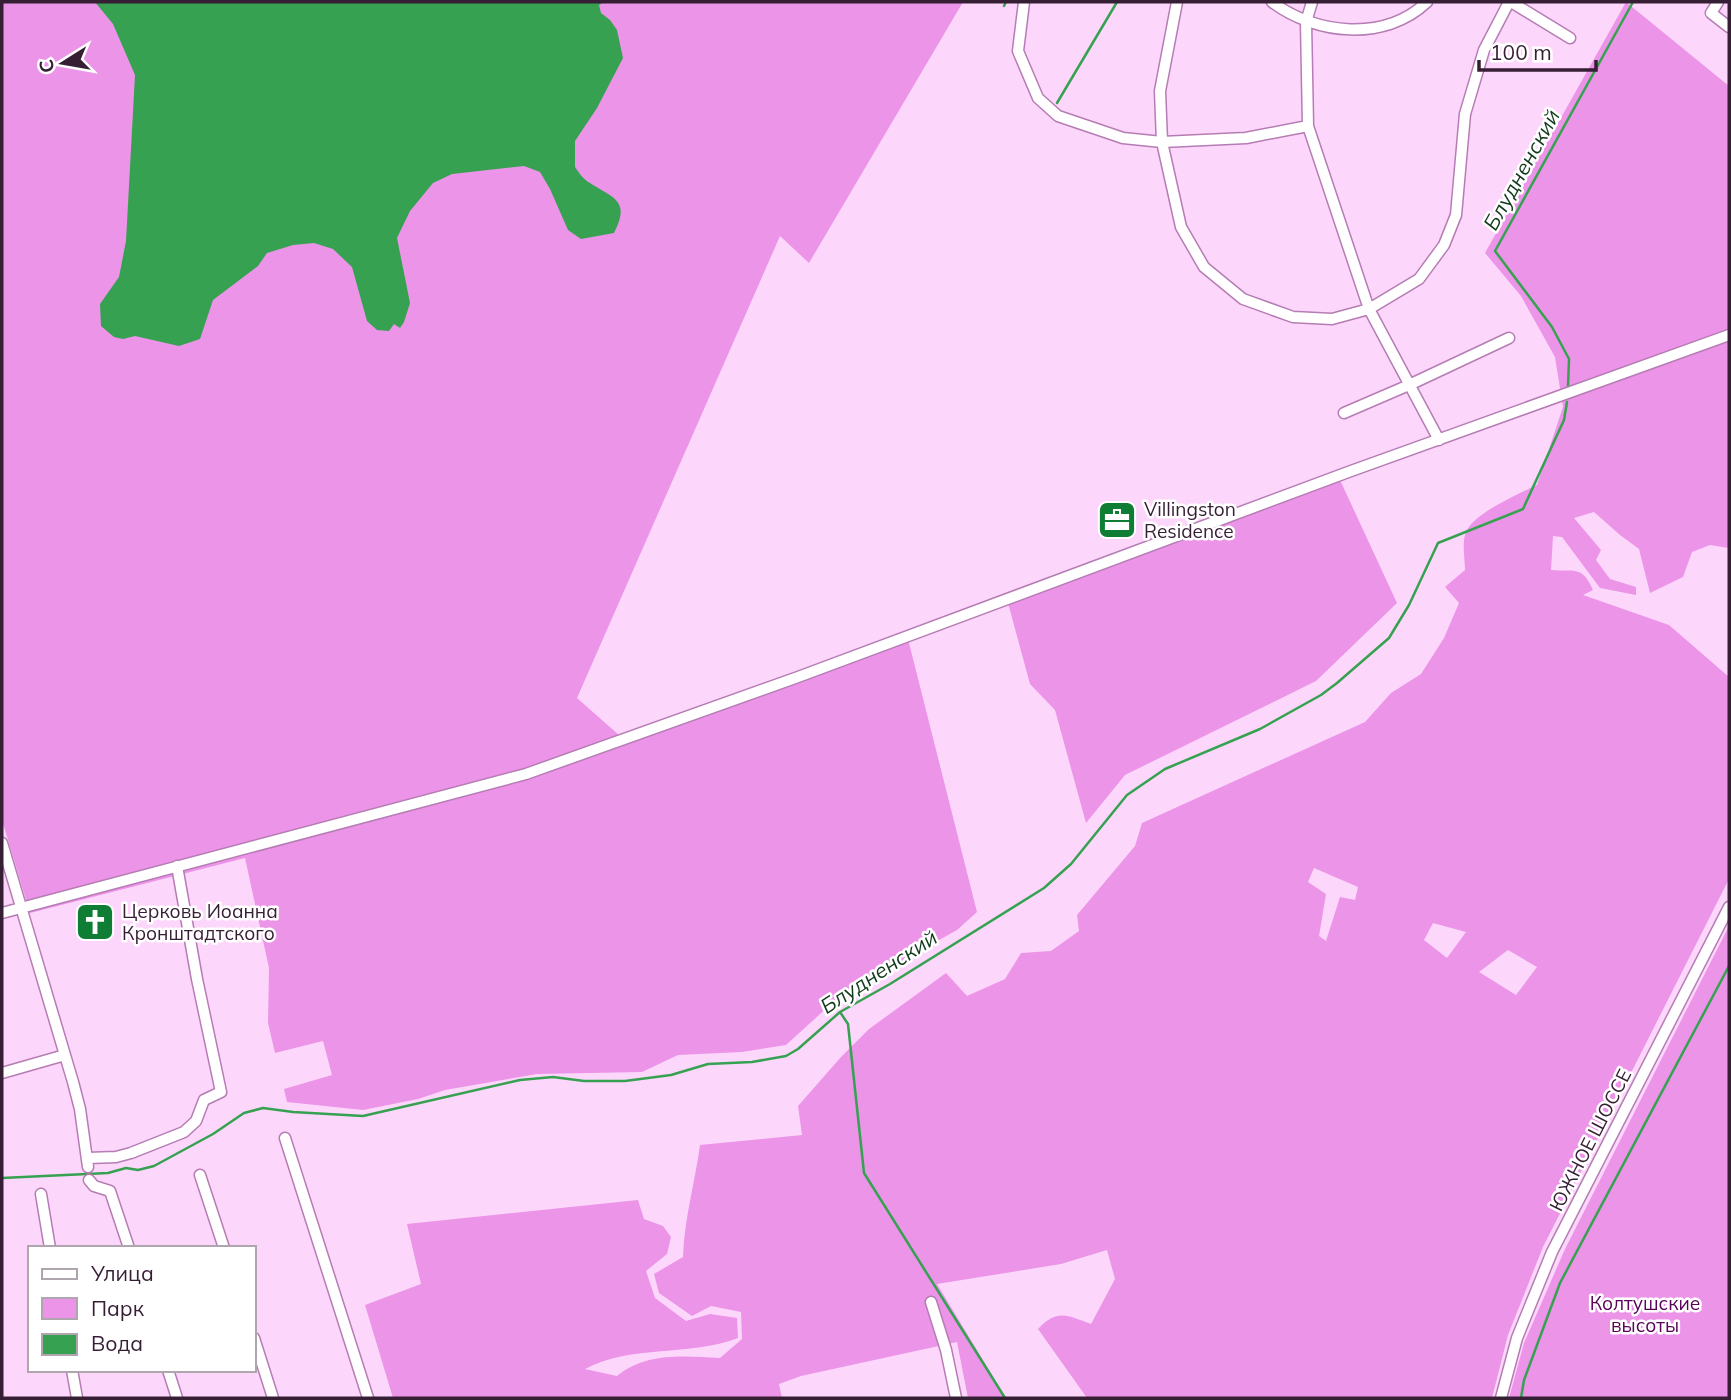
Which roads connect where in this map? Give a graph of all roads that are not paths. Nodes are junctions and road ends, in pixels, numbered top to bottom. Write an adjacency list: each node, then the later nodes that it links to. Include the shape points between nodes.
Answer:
1 (1024, 2): 12 (street, via 1018,51 1038,98 1058,116 1123,138)
2 (1177, 2): 12 (street, via 1160,91)
3 (1272, 2): 8 (street)
4 (1312, 2): 8 (street)
5 (1427, 2): 8 (street, via 1384,26 1345,30)
6 (1510, 2): 10 (street); 13 (street, via 1484,50 1465,114 1456,215 1444,245 1419,279)
7 (1718, 2): 9 (street, via 1711,13)
8 (1306, 22): 11 (street)
9 (1729, 27)
10 (1570, 37)
11 (1308, 126): 12 (street, via 1246,138); 13 (street)
12 (1162, 142): 13 (street, via 1181,227 1204,267 1243,299 1293,317 1332,319)
13 (1369, 309): 16 (street)
14 (1729, 335): 18 (street)
15 (1508, 338): 16 (street)
16 (1409, 386): 17 (street); 18 (street)
17 (1344, 413)
18 (1438, 440): 21 (street, via 526,774)
19 (2, 844): 20 (street)
20 (5, 865): 23 (street)
21 (177, 866): 23 (street); 25 (street, via 221,1092 204,1100 197,1121 184,1132 88,1163 80,1108)
22 (1729, 907): 43 (street, ЮЖНОЕ ШОССЕ, via 1552,1252 1517,1338)
23 (20, 908): 24 (street); 25 (street)
24 (2, 913)
25 (65, 1055): 26 (street)
26 (2, 1073)
27 (285, 1138): 41 (street)
28 (200, 1175): 33 (street)
29 (89, 1180): 32 (street, via 110,1191)
30 (41, 1194): 31 (street)
31 (50, 1246)
32 (128, 1246)
33 (223, 1246)
34 (931, 1302): 42 (street)
35 (256, 1344): 40 (street)
36 (72, 1372): 38 (street)
37 (169, 1372): 39 (street)
38 (77, 1398)
39 (177, 1398)
40 (273, 1398)
41 (368, 1398)
42 (956, 1398)
43 (1501, 1398)

